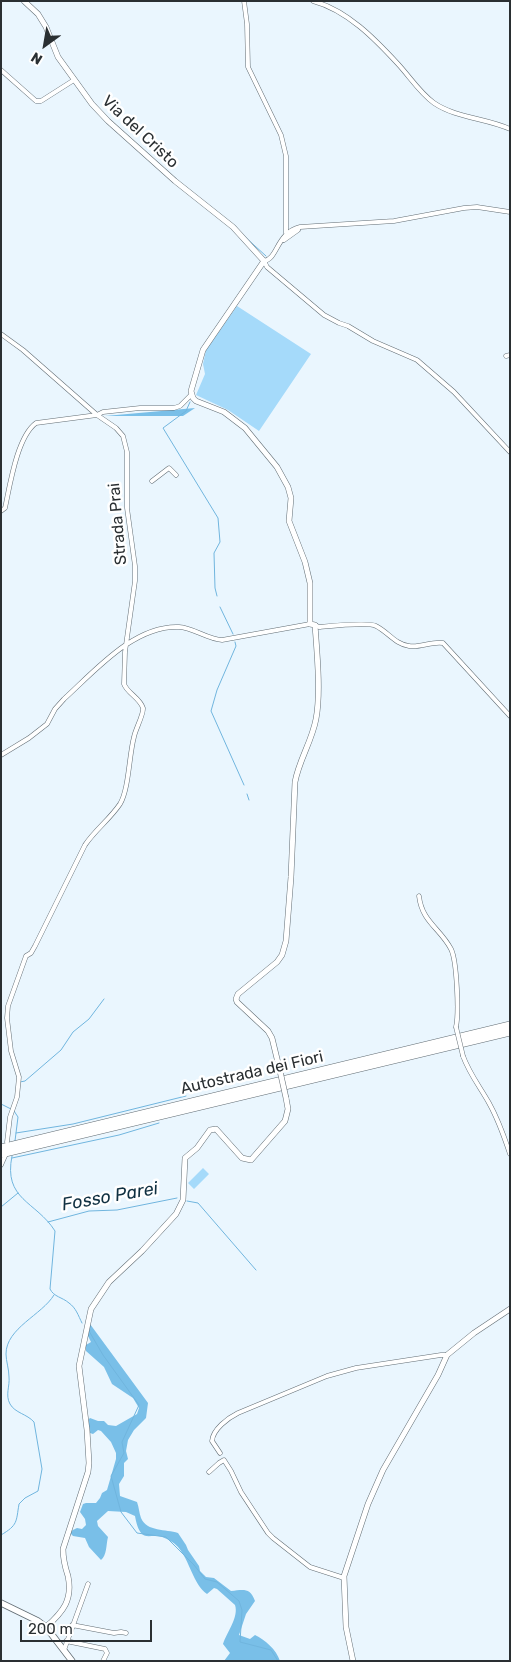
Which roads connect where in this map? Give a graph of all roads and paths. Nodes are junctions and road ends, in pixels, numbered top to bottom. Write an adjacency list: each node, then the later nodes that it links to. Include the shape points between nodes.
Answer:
1 (24, 1): 5 (street, Via del Cristo, via 38,14 58,57)
2 (244, 1): 9 (street, via 248,67 280,135 286,156)
3 (313, 1): 6 (street, via 337,10 367,33 433,102 448,110)
4 (1, 70): 5 (street, via 36,101)
5 (74, 80): 11 (street, Via del Cristo, via 108,121 233,227)
6 (510, 129)
7 (510, 212): 8 (street, via 476,207 387,221)
8 (305, 227): 9 (street); 10 (street, via 288,235)
9 (286, 233): 10 (street)
10 (278, 246): 11 (street)
11 (264, 261): 13 (street, via 203,350); 15 (street, via 318,310 374,342 417,360 454,392)
12 (1, 334): 14 (street, Strada Prai)
13 (191, 395): 14 (street, via 174,408 140,408); 19 (street, via 196,401 224,412 245,428 277,467 288,487 291,498 289,521 310,583)
14 (97, 415): 18 (street, via 36,423 30,427 12,471 5,508); 20 (street, Strada Prai, via 123,436 127,452 127,508 135,566)
15 (510, 452)
16 (176, 475): 17 (street, via 169,468)
17 (152, 481)
18 (1, 511)
19 (313, 625): 20 (street, via 222,640 181,627 166,627); 21 (street, via 369,624 378,626 407,646 443,643); 39 (street, bridge, via 318,678 316,719 295,782 285,948 277,962 236,997 237,1002 272,1038 288,1110 285,1121 251,1160 242,1158 216,1129 210,1130 186,1158 183,1197 176,1214 109,1282 91,1309 79,1366 87,1430 88,1472 63,1548 70,1594 64,1608)
20 (128, 643): 22 (street, via 64,699 47,724); 26 (street, Strada Prai, via 124,684 143,710 133,739 124,797 85,845 35,946 26,956 8,1006 11,1051 19,1077 10,1113)
21 (510, 716)
22 (1, 756)
23 (419, 896): 28 (street, bridge, via 424,915 454,956 458,1001 456,1027 463,1056 477,1086 489,1102)
24 (510, 1025): 27 (highway, Autostrada dei Fiori)
25 (510, 1032): 29 (highway, Autostrada dei Fiori)
26 (8, 1142)
27 (1, 1148)
28 (510, 1154)
29 (3, 1155): 30 (street)
30 (1, 1165)
31 (510, 1309): 32 (street)
32 (447, 1355): 33 (street, via 356,1368 327,1376 238,1413 214,1434 212,1441); 35 (street, via 383,1470 368,1504)
33 (220, 1453)
34 (209, 1472): 35 (street, via 224,1460 241,1492 273,1538 310,1567)
35 (344, 1578): 45 (street, via 346,1627)
36 (88, 1584): 38 (street)
37 (1, 1603): 39 (main road)
38 (72, 1625): 40 (street); 41 (street)
39 (46, 1628): 42 (main road)
40 (126, 1633)
41 (66, 1641): 42 (street); 44 (street, via 105,1649 107,1653)
42 (64, 1650): 43 (main road)
43 (72, 1661)
44 (103, 1661)
45 (353, 1661)

